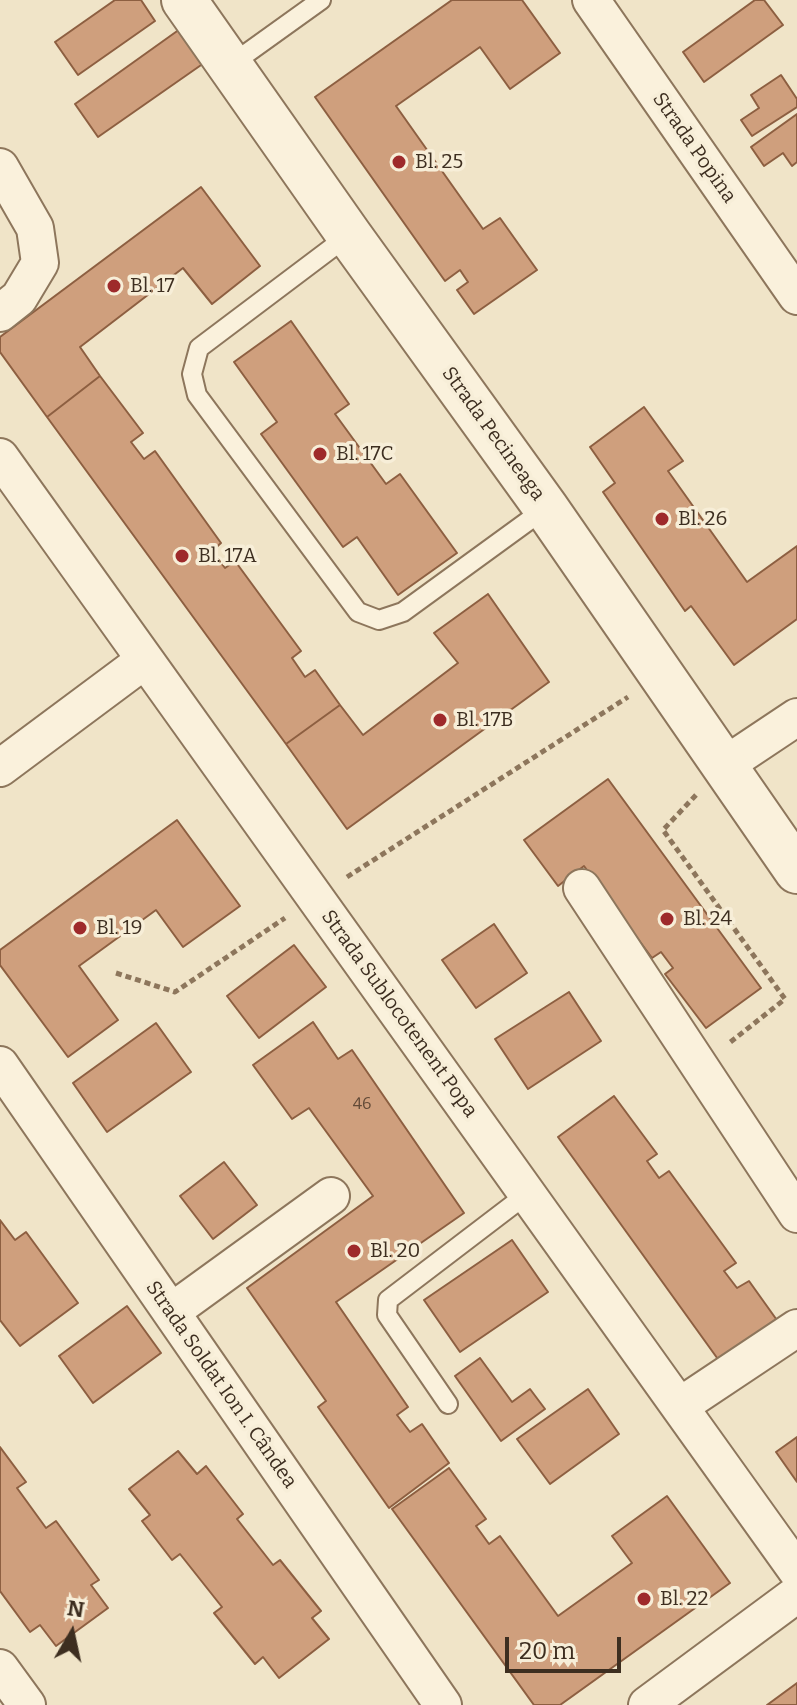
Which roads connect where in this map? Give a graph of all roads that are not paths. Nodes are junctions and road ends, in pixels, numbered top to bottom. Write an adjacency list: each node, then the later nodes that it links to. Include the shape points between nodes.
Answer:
1 (184, 0): 4 (street, Strada Pecineaga)
2 (321, 0): 4 (lane)
3 (591, 0): 7 (street, Strada Popina)
4 (228, 66): 6 (street, Strada Pecineaga)
5 (6, 176): 8 (street, via 35,228 40,263 19,298)
6 (349, 235): 10 (street, Strada Pecineaga); 10 (lane, via 199,348 192,374 197,395 358,612 379,620 403,612)
7 (797, 296)
8 (0, 313)
9 (0, 457): 11 (street, Strada Sublocotenent Popa)
10 (546, 508): 13 (street, Strada Pecineaga)
11 (145, 660): 14 (street); 18 (street, Strada Sublocotenent Popa)
12 (797, 717): 13 (street)
13 (725, 765): 15 (street, Strada Pecineaga)
14 (0, 768)
15 (797, 871)
16 (582, 888): 20 (street)
17 (0, 1065): 21 (street, Strada Soldat Ion I. Cândea)
18 (527, 1194): 23 (lane, via 388,1300 387,1315); 24 (street, Strada Sublocotenent Popa)
19 (331, 1196): 21 (street)
20 (797, 1214)
21 (171, 1312): 29 (street, Strada Soldat Ion I. Cândea)
22 (797, 1328): 24 (street)
23 (448, 1404)
24 (680, 1406): 25 (street, Strada Sublocotenent Popa)
25 (797, 1571)
26 (797, 1594): 30 (street)
27 (0, 1668): 28 (street)
28 (27, 1705)
29 (443, 1705)
30 (647, 1705)

